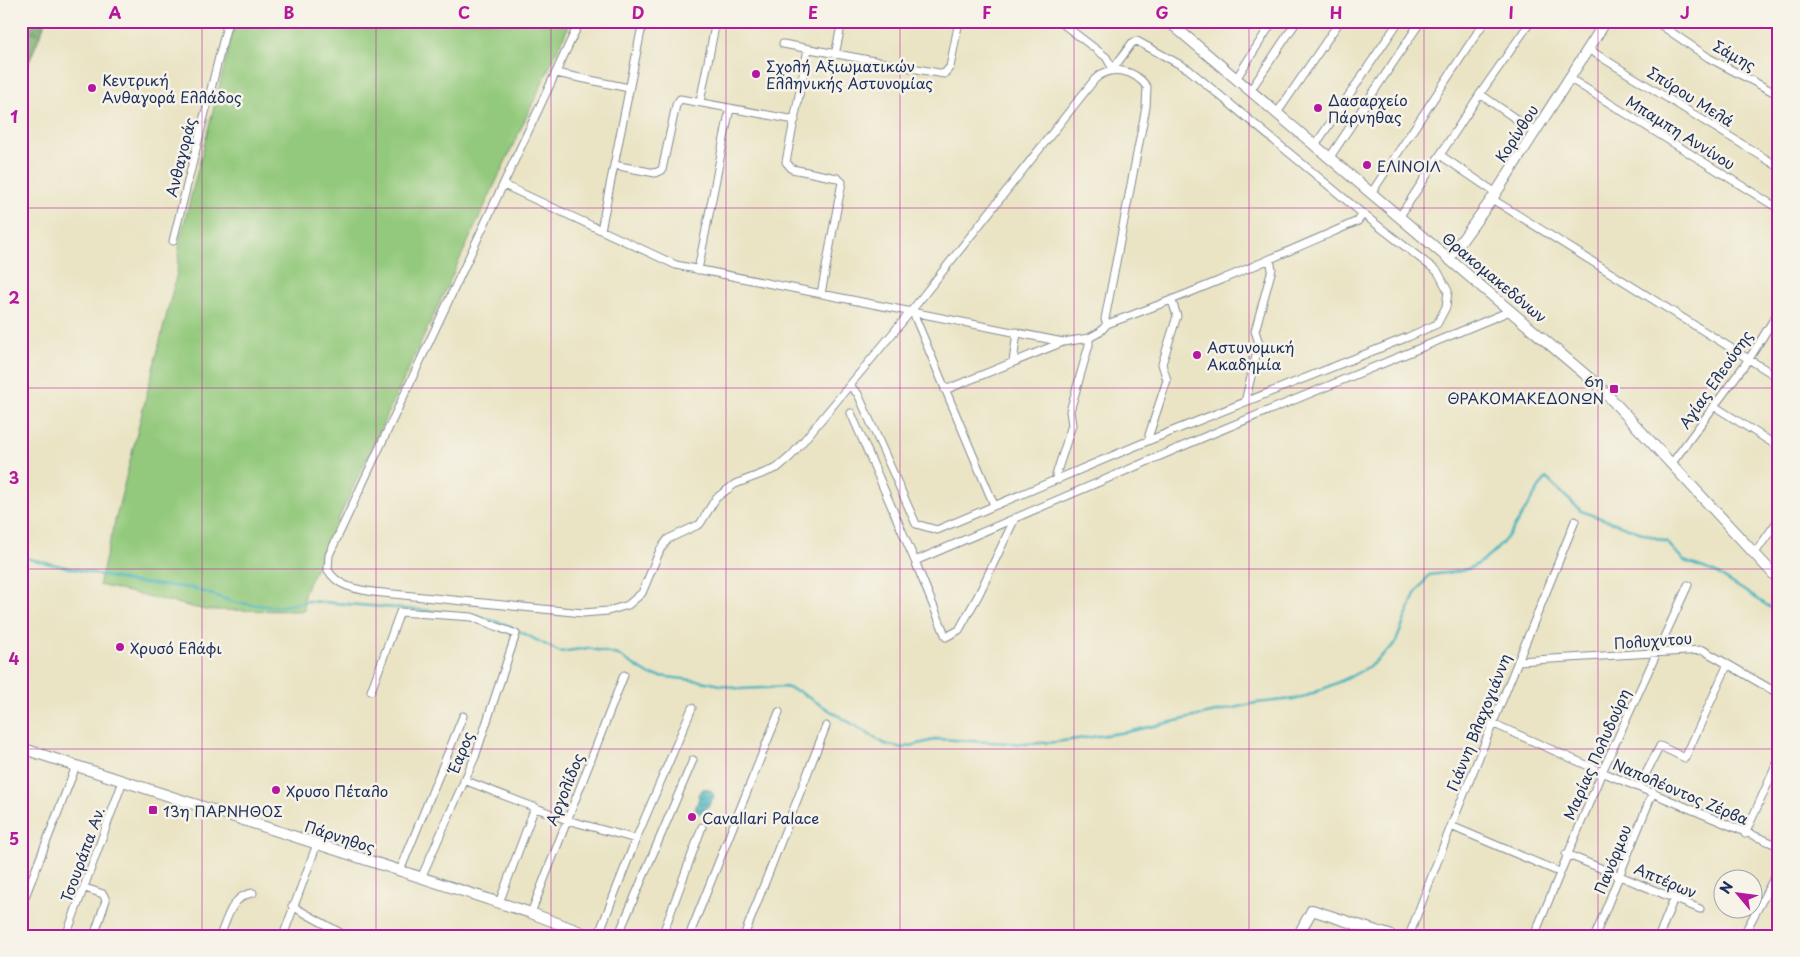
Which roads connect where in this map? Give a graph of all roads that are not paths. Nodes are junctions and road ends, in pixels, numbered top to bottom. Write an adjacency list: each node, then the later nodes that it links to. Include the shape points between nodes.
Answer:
1 (228, 21): 47 (street, Ανθαγοράς)
2 (580, 21): 23 (street)
3 (643, 21): 26 (street)
4 (716, 21): 30 (street)
5 (842, 21): 21 (street)
6 (959, 21): 21 (street, via 950,67 944,74)
7 (1058, 21): 22 (street, via 1106,57)
8 (1168, 21): 25 (main road, Θρακομακεδόνων)
9 (1273, 21): 25 (street)
10 (1296, 21): 27 (street)
11 (1340, 21): 32 (street)
12 (1399, 21): 35 (street)
13 (1421, 21): 37 (street)
14 (1485, 21): 41 (street)
15 (1531, 21): 28 (street)
16 (1606, 21): 20 (main road, Κορίνθου)
17 (1655, 21): 29 (street, Σάμης, via 1709,58)
18 (783, 44): 19 (street)
19 (808, 49): 21 (street); 33 (street)
20 (1588, 49): 24 (main road, Κορίνθου); 39 (street, Σπύρου Μελά)
21 (835, 55)
22 (1113, 69): 44 (street, via 1137,41 1188,69); 53 (street, via 1102,72 1096,79); 56 (street, via 1137,76 1147,87 1146,107 1105,319)
23 (556, 73): 26 (street); 40 (street)
24 (1569, 78): 34 (main road, Κορίνθου); 43 (street, Μπαμπη Αννίνου)
25 (1236, 79): 27 (main road, Θρακομακεδόνων)
26 (629, 88): 38 (street)
27 (1250, 91): 32 (main road, Θρακομακεδόνων)
28 (1480, 94): 34 (street); 36 (street)
29 (1779, 95)
30 (700, 102): 31 (street); 38 (street, via 684,98 678,101 662,170 655,173)
31 (730, 108): 33 (street); 50 (street)
32 (1278, 113): 35 (main road, Θρακομακεδόνων)
33 (794, 120): 51 (street, via 786,162 789,168 837,178 842,182)
34 (1535, 132): 42 (main road, Κορίνθου)
35 (1316, 144): 37 (main road, Θρακομακεδόνων)
36 (1440, 155): 42 (street); 45 (street)
37 (1330, 157): 41 (main road, Θρακομακεδόνων)
38 (614, 165): 46 (street)
39 (1779, 167)
40 (504, 185): 46 (street); 63 (street, via 329,555 328,570 339,582 373,592 583,613 628,605 642,593 663,544 700,524 716,498 735,484 777,468)
41 (1372, 192): 45 (main road, Θρακομακεδόνων)
42 (1494, 196): 48 (main road, Κορίνθου); 60 (street)
43 (1779, 209)
44 (1363, 214): 49 (street, via 1358,221); 65 (street, via 1438,272 1448,291 1443,315 1436,324 1408,338)
45 (1400, 216): 48 (main road, Θρακομακεδόνων)
46 (601, 230): 50 (street, via 668,262)
47 (173, 241)
48 (1449, 258): 54 (main road, Θρακομακεδόνων)
49 (1270, 260): 52 (street); 65 (street, via 1272,269 1255,331 1259,343)
50 (698, 270): 51 (street)
51 (821, 294): 53 (street)
52 (1172, 301): 56 (street); 68 (street, via 1177,316 1162,364 1168,380)
53 (912, 310): 57 (street); 63 (street); 64 (street)
54 (1510, 311): 70 (main road, Θρακομακεδόνων, via 1600,387); 73 (street)
55 (1779, 311): 60 (street, Αγίας Ελεούσης)
56 (1107, 324): 58 (street)
57 (1017, 332): 59 (street); 61 (street)
58 (1089, 338): 59 (street); 71 (street, via 1070,411 1072,425 1056,475)
59 (1063, 342): 61 (street)
60 (1749, 359): 62 (street); 66 (street, Αγίας Ελεούσης)
61 (1013, 362): 64 (street)
62 (1779, 378)
63 (850, 386): 72 (street, via 858,394 916,524 937,530)
64 (945, 390): 72 (street)
65 (1245, 402): 68 (street)
66 (1714, 406): 69 (street); 70 (street, Αγίας Ελεούσης)
67 (851, 413): 77 (street)
68 (1150, 440): 71 (street)
69 (1779, 447)
70 (1672, 463): 76 (main road, Θρακομακεδόνων)
71 (1058, 480): 72 (street)
72 (994, 504)
73 (1016, 518): 77 (street); 77 (street, via 959,630 946,637)
74 (1779, 519): 76 (street)
75 (1575, 520): 81 (street, Γιάννη Βλαχογιάννη)
76 (1755, 553): 78 (main road, Θρακομακεδόνων)
77 (915, 561)
78 (1779, 580)
79 (1688, 585): 80 (street, Μαρίας Πολυδούρη)
80 (1656, 654): 81 (street, Πολυχντου); 82 (street, Πολυχντου, via 1703,650); 95 (street, Μαρίας Πολυδούρη)
81 (1518, 661): 89 (street, Γιάννη Βλαχογιάννη)
82 (1727, 666): 85 (street, Πολυχντου); 98 (street, via 1685,758 1660,746)
83 (624, 675): 101 (street, Αργολίδος)
84 (371, 691): 96 (street, Έαρος, via 400,612 472,617 516,634 475,757)
85 (1779, 694)
86 (692, 708): 105 (street)
87 (779, 712): 132 (street)
88 (463, 716): 110 (street)
89 (1492, 723): 95 (street, Ναπολέοντος Ζέρβα); 102 (street, Γιάννη Βλαχογιάννη)
90 (826, 726): 133 (street)
91 (21, 748): 94 (main road, Πάρνηθος)
92 (1779, 759): 104 (street)
93 (694, 760): 130 (street)
94 (76, 766): 97 (main road, Πάρνηθος); 119 (street)
95 (1602, 772): 98 (street, Ναπολέοντος Ζέρβα); 108 (street, Μαρίας Πολυδούρη)
96 (464, 780): 100 (street); 113 (street, Έαρος)
97 (123, 781): 106 (main road, Πάρνηθος); 114 (street, Τσουράπα Αν.)
98 (1639, 786): 99 (street, Ναπολέοντος Ζέρβα)
99 (1654, 792): 104 (street, Ναπολέοντος Ζέρβα); 112 (street, Πανόρμου)
100 (535, 807): 101 (street); 117 (street)
101 (567, 820): 105 (street); 121 (street, Αργολίδος)
102 (1451, 826): 111 (street); 136 (street, Γιάννη Βλαχογιάννη)
103 (702, 827): 131 (street)
104 (1745, 834): 107 (street, Ναπολέοντος Ζέρβα)
105 (636, 839): 129 (street)
106 (317, 844): 110 (main road, Πάρνηθος); 118 (street)
107 (1779, 846)
108 (1566, 854): 111 (street, Μαρίας Πολυδούρη); 112 (street, Απτέρων)
109 (1779, 869): 140 (street)
110 (400, 871): 113 (main road, Πάρνηθος)
111 (1559, 872): 137 (street, Μαρίας Πολυδούρη)
112 (1620, 875): 116 (street, Απτέρων); 138 (street, Πανόρμου)
113 (420, 878): 117 (main road, Πάρνηθος)
114 (85, 888): 123 (street, Τσουράπα Αν.); 124 (street, via 103,894 106,900)
115 (253, 892): 125 (street, via 236,900)
116 (1674, 898): 120 (street, Απτέρων); 139 (street)
117 (499, 903): 121 (main road, Πάρνηθος)
118 (292, 906): 126 (street); 127 (street)
119 (21, 907)
120 (1700, 909)
121 (531, 914): 128 (main road, Πάρνηθος)
122 (1379, 934): 134 (main road, via 1312,910); 135 (main road)
123 (66, 936)
124 (94, 936)
125 (220, 936)
126 (283, 936)
127 (346, 936)
128 (591, 936)
129 (598, 936)
130 (618, 936)
131 (662, 936)
132 (689, 936)
133 (744, 936)
134 (1298, 936)
135 (1392, 936)
136 (1409, 936)
137 (1534, 936)
138 (1595, 936)
139 (1660, 936)
140 (1743, 936)

